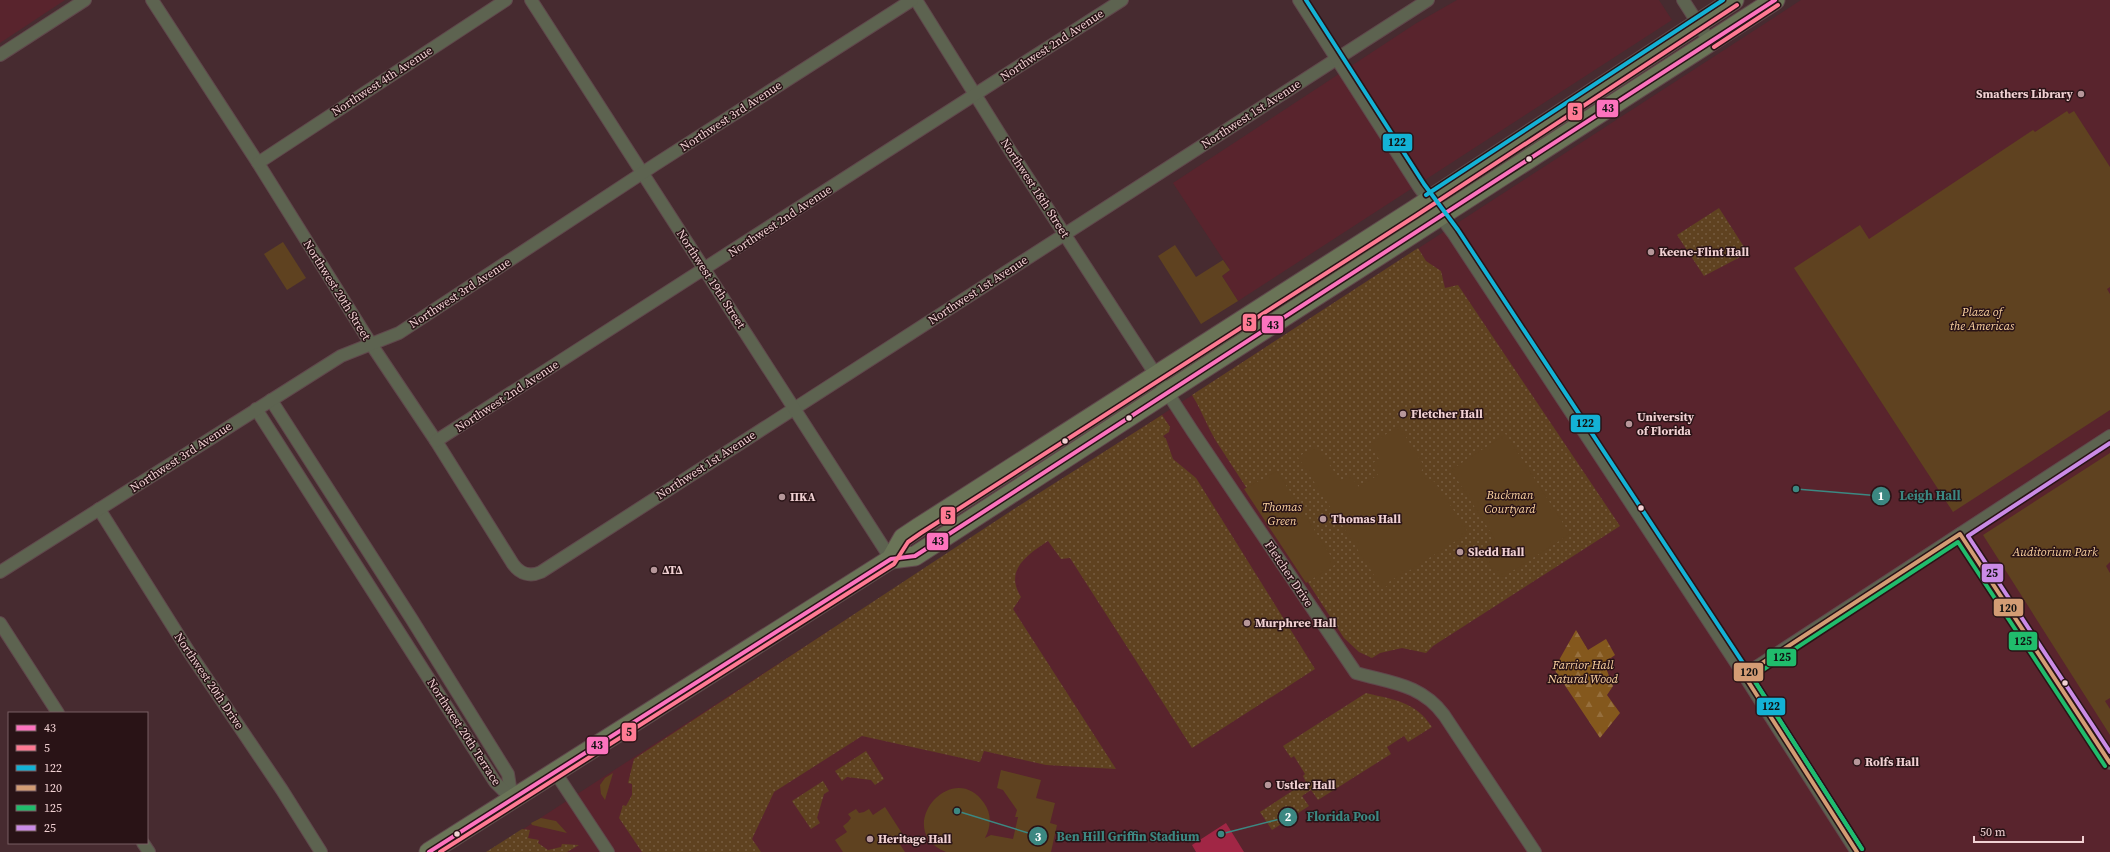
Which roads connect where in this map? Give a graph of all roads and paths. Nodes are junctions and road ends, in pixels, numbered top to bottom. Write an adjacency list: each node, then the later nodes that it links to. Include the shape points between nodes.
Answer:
1 (85, 0): 15 (street)
2 (152, 0): 18 (street, Northwest 20th Street)
3 (506, 0): 18 (street, Northwest 4th Avenue)
4 (531, 0): 19 (street, Northwest 19th Street)
5 (912, 0): 19 (street, Northwest 3rd Avenue)
6 (916, 0): 17 (street, Northwest 18th Street)
7 (1122, 0): 17 (street, Northwest 2nd Avenue)
8 (1299, 0): 16 (street)
9 (1428, 0): 16 (street, Northwest 1st Avenue)
10 (1683, 0): 13 (street)
11 (1734, 0): 13 (main road)
12 (1775, 0): 14 (main road)
13 (1698, 23): 14 (street); 20 (main road)
14 (1710, 42): 21 (main road)
15 (0, 55)
16 (1336, 60): 20 (street); 22 (street, Northwest 1st Avenue)
17 (975, 95): 22 (street, Northwest 18th Street); 23 (street, Northwest 2nd Avenue)
18 (258, 163): 24 (street, Northwest 20th Street)
19 (642, 173): 23 (street, Northwest 19th Street); 24 (street, Northwest 3rd Avenue, via 398,333)
20 (1429, 200): 21 (street); 25 (main road)
21 (1442, 215): 26 (main road); 42 (street)
22 (1065, 235): 25 (street, Northwest 18th Street); 28 (street, Northwest 1st Avenue)
23 (704, 270): 28 (street, Northwest 19th Street); 31 (street, Northwest 2nd Avenue)
24 (371, 344): 27 (street, Northwest 3rd Avenue, via 341,356); 31 (street, Northwest 20th Street)
25 (1157, 374): 26 (street, Fletcher Drive); 36 (main road, via 903,538)
26 (1168, 392): 36 (main road, via 915,556); 50 (street, Fletcher Drive, via 1356,673 1415,689 1430,699 1444,715)
27 (270, 400): 29 (street, Northwest 3rd Avenue); 32 (street, Northwest 20th Terrace)
28 (794, 408): 36 (street, Northwest 19th Street); 38 (street, Northwest 1st Avenue, via 541,572)
29 (256, 409): 33 (street, Northwest 20th Terrace); 34 (street, Northwest 3rd Avenue)
30 (2110, 436): 35 (street)
31 (436, 441): 38 (street, Northwest 20th Street, via 513,564)
32 (332, 495): 33 (street); 39 (street, Northwest 20th Terrace)
33 (317, 505): 40 (street, Northwest 20th Terrace)
34 (99, 509): 37 (street, Northwest 3rd Avenue); 47 (street, Northwest 20th Drive)
35 (1960, 534): 42 (street); 44 (street)
36 (890, 559): 45 (main road)
37 (0, 572)
38 (527, 574)
39 (393, 590): 40 (street); 46 (street, Northwest 20th Terrace, via 508,774)
40 (378, 600): 46 (street, Northwest 20th Terrace, via 495,782)
41 (0, 623): 43 (street)
42 (1744, 675): 51 (street)
43 (57, 712)
44 (2110, 763)
45 (555, 772): 46 (main road); 49 (street)
46 (512, 799): 48 (main road)
47 (320, 852)
48 (429, 852)
49 (608, 852)
50 (1535, 852)
51 (1857, 852)

